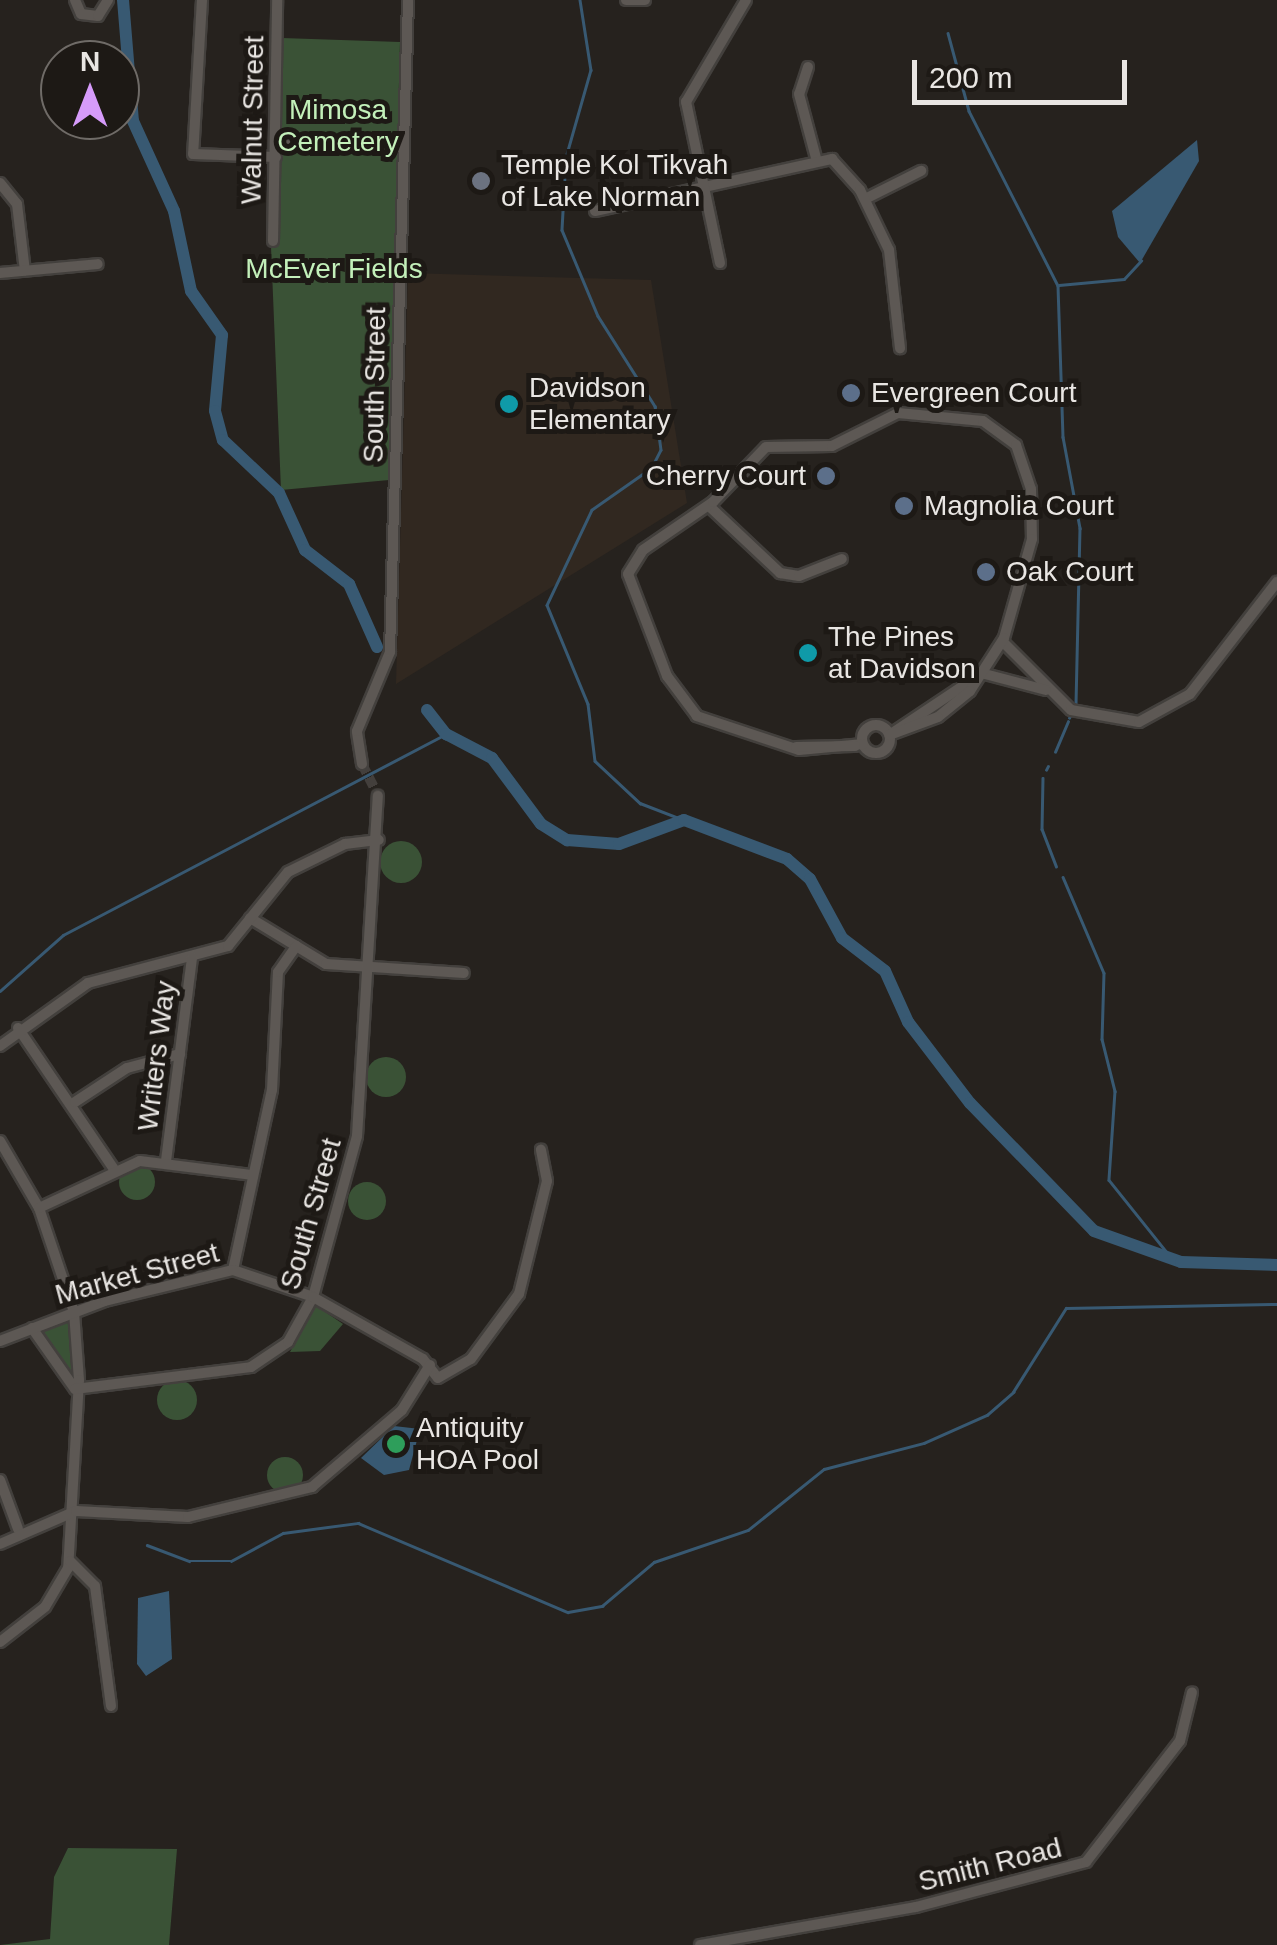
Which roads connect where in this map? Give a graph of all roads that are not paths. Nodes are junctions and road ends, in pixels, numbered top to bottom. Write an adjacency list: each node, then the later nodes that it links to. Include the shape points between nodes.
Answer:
1 (75, 0): 2 (street, via 81,14 104,14)
2 (108, 0)
3 (202, 0): 11 (street, via 194,154)
4 (277, 0): 11 (street, Walnut Street)
5 (408, 0): 10 (street, South Street)
6 (626, 0): 8 (street)
7 (746, 0): 15 (street, via 688,96)
8 (641, 2)
9 (808, 67): 12 (street, via 799,94)
10 (404, 148): 11 (street); 32 (street, South Street, via 390,652 357,731)
11 (276, 151): 18 (street, Walnut Street)
12 (816, 158): 15 (street); 16 (street, via 838,162)
13 (922, 171): 16 (street)
14 (0, 183): 21 (street, via 17,204)
15 (704, 185): 17 (street); 19 (street)
16 (864, 200): 23 (street, via 888,250)
17 (595, 211)
18 (274, 241)
19 (720, 263)
20 (98, 264): 21 (street)
21 (25, 271): 22 (street)
22 (0, 273)
23 (900, 348)
24 (709, 506): 25 (street, via 780,573 800,576); 27 (street, via 766,447 832,446 898,413 992,424 1023,455 1034,522); 31 (street, via 643,550 628,574 668,676 698,716 796,746)
25 (842, 560)
26 (1277, 582): 29 (street, via 1190,694 1159,715 1103,721)
27 (1003, 642): 28 (street); 29 (street)
28 (980, 674): 29 (street); 30 (street)
29 (1047, 690)
30 (890, 734): 31 (street, via 879,752); 31 (street, via 869,726)
31 (859, 745)
32 (362, 764)
33 (378, 796): 34 (street, South Street)
34 (379, 840): 35 (street, via 315,855); 38 (street, South Street)
35 (250, 918): 36 (street); 37 (street, via 228,946)
36 (296, 946): 38 (street, via 326,964); 48 (street, via 278,972 272,1090)
37 (192, 957): 40 (street, via 119,970); 42 (street, Writers Way)
38 (370, 969): 39 (street); 51 (street, South Street, via 354,1150)
39 (464, 973)
40 (18, 1028): 41 (street); 43 (street)
41 (0, 1046)
42 (180, 1054): 43 (street, via 128,1068); 46 (street, Writers Way)
43 (74, 1102): 47 (street)
44 (0, 1141): 49 (street)
45 (541, 1150): 55 (street, Market Street, via 547,1182 518,1294 471,1359 438,1378)
46 (166, 1161): 47 (street); 48 (street)
47 (114, 1168): 49 (street)
48 (253, 1175): 50 (street)
49 (39, 1208): 52 (street)
50 (233, 1270): 51 (street, Market Street); 52 (street, Market Street)
51 (313, 1298): 55 (street, Market Street); 56 (street, South Street, via 270,1360)
52 (74, 1312): 53 (street, Market Street); 56 (street)
53 (32, 1328): 54 (street, Market Street); 56 (street)
54 (0, 1341)
55 (430, 1366): 58 (street, via 402,1410 312,1486 188,1517)
56 (75, 1390): 58 (street)
57 (0, 1480): 59 (street)
58 (76, 1511): 59 (street); 61 (street)
59 (18, 1529): 60 (street)
60 (0, 1544)
61 (70, 1561): 62 (street, via 45,1607); 64 (street, via 95,1586)
62 (0, 1642)
63 (1192, 1692): 65 (street, Smith Road, via 1180,1741 1086,1862 916,1907)
64 (110, 1706)
65 (700, 1945)

